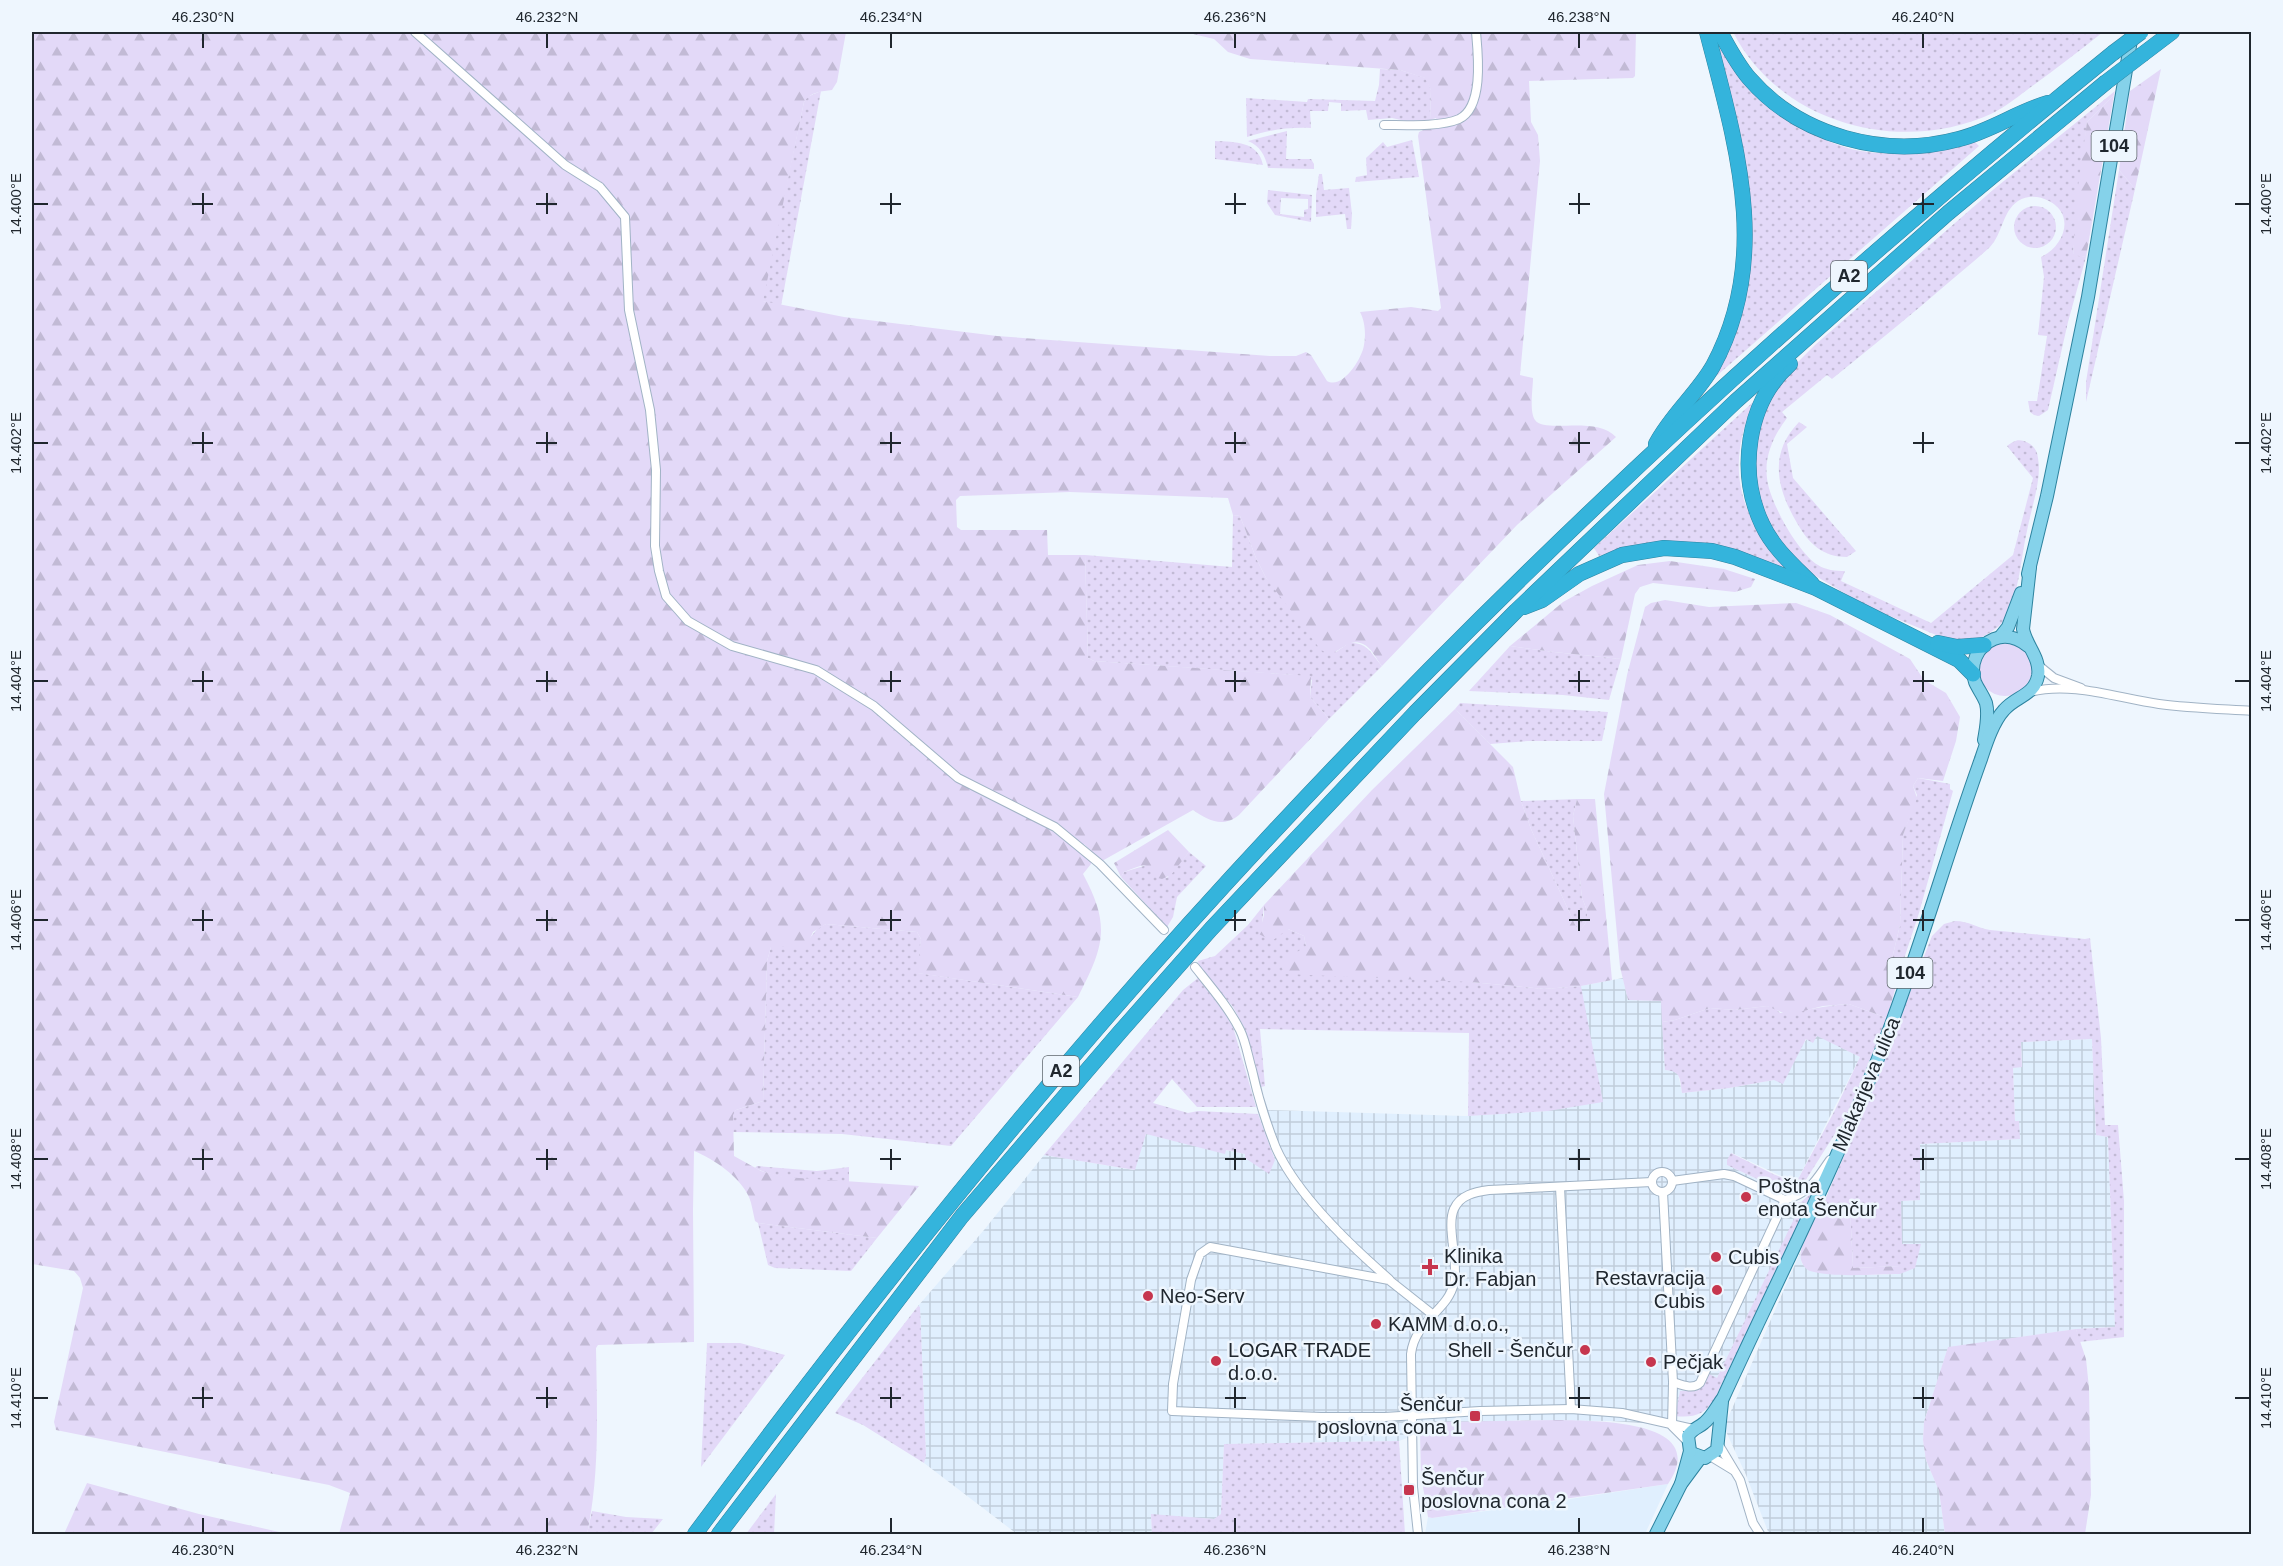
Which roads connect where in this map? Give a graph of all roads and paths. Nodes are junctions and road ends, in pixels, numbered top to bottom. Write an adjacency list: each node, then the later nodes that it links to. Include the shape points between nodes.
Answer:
1 (415, 32): 27 (street, via 564,165 600,187 625,218 629,310 650,410 656,470 655,546 666,596 688,621 732,646 816,670 874,706 958,778 1055,827 1100,864)
2 (1476, 32): 9 (street, via 1476,88 1472,105 1460,118 1440,123)
3 (1707, 32): 11 (highway, via 1741,177 1746,255 1728,335 1694,395 1663,430)
4 (1720, 32): 8 (highway, via 1750,79 1784,109 1832,135 1867,144 1929,145 1958,140)
5 (2132, 32): 12 (main road, 104, via 2088,297)
6 (2141, 32): 8 (highway, A2, bridge)
7 (2172, 32): 10 (highway, A2, bridge, via 1948,213)
8 (2054, 101): 11 (highway, A2, via 1812,308)
9 (1384, 125)
10 (1817, 329): 13 (highway, via 1804,353 1780,374 1765,398 1748,449 1751,490 1763,525 1773,542); 14 (highway, A2)
11 (1650, 456): 46 (highway, A2, via 1343,760 1101,1024 949,1205)
12 (2030, 567): 15 (main road, 104, via 2014,615); 18 (main road, 104, via 2024,629)
13 (1816, 588): 14 (highway, via 1735,556 1664,548 1607,561 1579,574 1542,600); 16 (highway)
14 (1516, 610): 47 (highway, A2, via 1211,929 1120,1032 962,1216)
15 (2000, 637): 17 (main road); 18 (main road, via 2011,637)
16 (1918, 638): 17 (highway, via 1957,647); 20 (highway, via 1959,660)
17 (1984, 645): 20 (main road, via 1973,663)
18 (2030, 648): 19 (main road, 104)
19 (2038, 665): 21 (main road); 22 (street, via 2054,678)
20 (1973, 674): 23 (main road, 104)
21 (2030, 692): 22 (street, via 2053,688); 24 (main road, 104)
22 (2093, 692): 25 (street, via 2161,704)
23 (1982, 693): 24 (main road, via 1991,700); 26 (main road, 104, via 1987,712)
24 (2014, 702): 26 (main road, 104, via 1997,721)
25 (2252, 711)
26 (1981, 759): 29 (main road, Mlakarjeva ulica / 104, via 1895,1016)
27 (1164, 930)
28 (1196, 967): 35 (street, via 1242,1032 1262,1109 1289,1170 1323,1216)
29 (1845, 1137): 34 (street, via 1812,1186); 38 (main road, Mlakarjeva ulica / 104)
30 (1672, 1181): 31 (street, via 1669,1174 1662,1172 1654,1175); 33 (street, via 1670,1189); 34 (street, via 1724,1174)
31 (1652, 1182): 32 (street); 33 (street, via 1655,1190)
32 (1560, 1187): 36 (street, via 1489,1190 1466,1196 1454,1209 1452,1220 1454,1282 1451,1292); 39 (street)
33 (1663, 1192): 37 (street)
34 (1785, 1200): 37 (street, via 1700,1383 1691,1387)
35 (1389, 1280): 36 (street); 40 (street, via 1210,1247 1200,1254 1191,1280 1172,1411 1321,1417)
36 (1432, 1314): 40 (street, via 1413,1343)
37 (1673, 1382): 41 (street)
38 (1723, 1398): 42 (main road); 43 (main road, 104)
39 (1571, 1409): 40 (street); 41 (street, via 1622,1413)
40 (1411, 1415): 48 (street)
41 (1672, 1426): 42 (street); 44 (street)
42 (1698, 1427): 43 (main road, via 1711,1428); 44 (main road)
43 (1719, 1440): 44 (main road); 45 (street)
44 (1697, 1451): 45 (street); 49 (main road)
45 (1733, 1470): 50 (street)
46 (695, 1534)
47 (719, 1534)
48 (1418, 1534)
49 (1656, 1534)
50 (1760, 1534)

